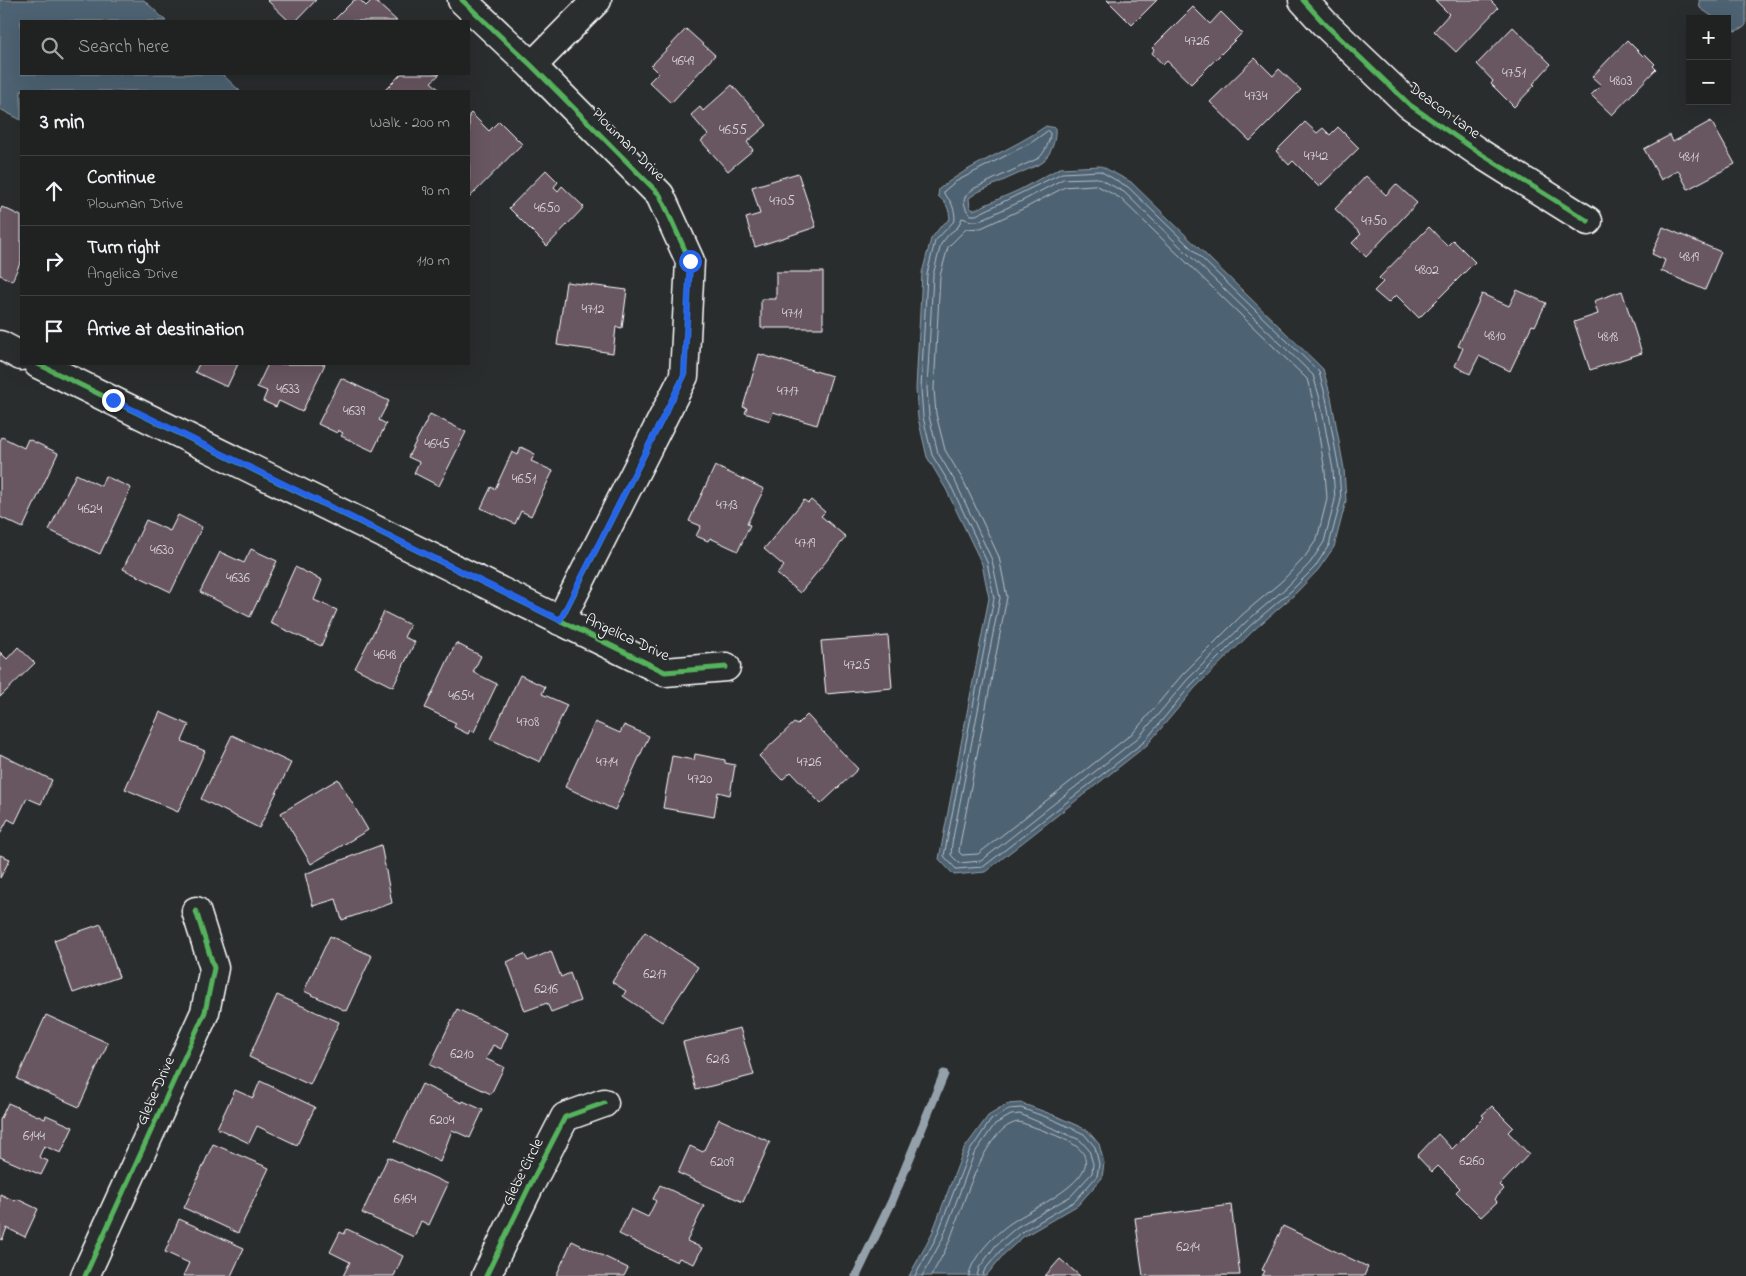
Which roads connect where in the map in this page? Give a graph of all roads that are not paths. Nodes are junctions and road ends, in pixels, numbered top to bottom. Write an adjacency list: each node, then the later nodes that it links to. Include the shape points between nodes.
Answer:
1 (462, 0): 4 (street, Plowman Drive)
2 (597, 0): 4 (street)
3 (1303, 0): 5 (street, Deacon Lane, via 1410,105)
4 (532, 66): 9 (street, Plowman Drive, via 660,195 690,261 684,376)
5 (1588, 221)
6 (0, 345): 7 (street)
7 (20, 355)
8 (40, 365): 9 (street, Angelica Drive)
9 (560, 620): 10 (street, Angelica Drive, via 665,672)
10 (726, 666)
11 (196, 911): 13 (street, Glebe Drive, via 214,968 205,1012)
12 (604, 1103): 14 (street, Glebe Circle, via 565,1118)
13 (85, 1276)
14 (486, 1276)

